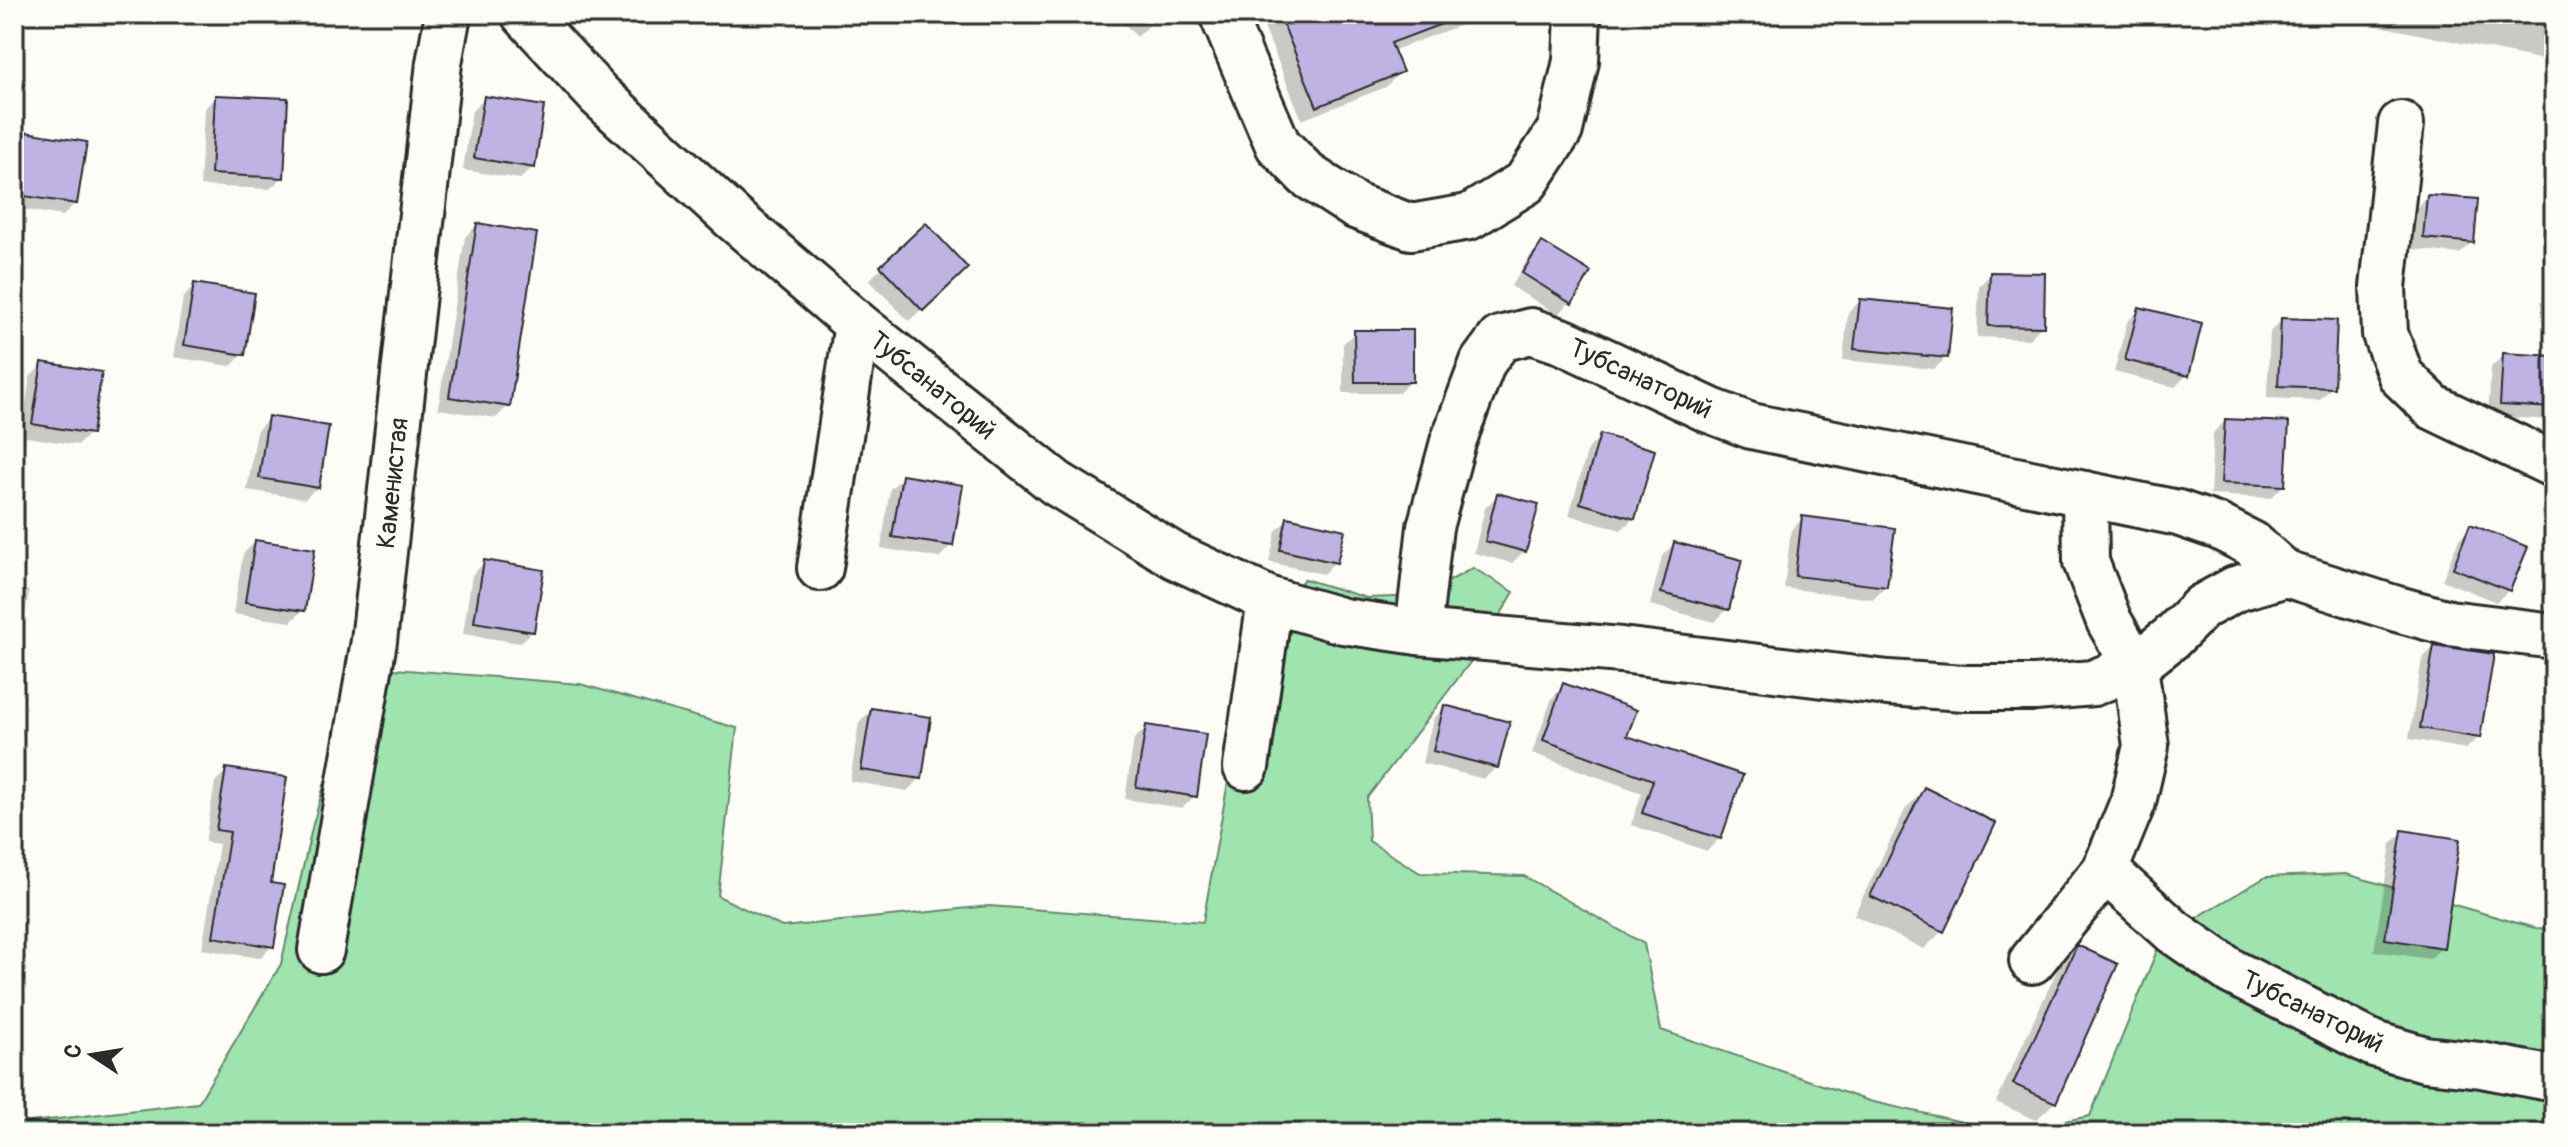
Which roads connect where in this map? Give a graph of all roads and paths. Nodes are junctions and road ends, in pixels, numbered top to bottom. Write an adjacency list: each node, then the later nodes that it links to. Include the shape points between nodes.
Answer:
1 (448, 14): 17 (street, Каменистая, via 374,641)
2 (524, 14): 6 (street, Тубсанаторий, via 599,95)
3 (1222, 14): 4 (street, via 1278,145 1307,175 1355,206 1411,227 1469,217 1526,182 1560,130 1576,61)
4 (1578, 14)
5 (2401, 124): 7 (street, via 2383,287 2385,334 2401,376 2433,407)
6 (857, 324): 9 (street); 11 (street, Тубсанаторий, via 1056,483 1175,556)
7 (2554, 465)
8 (2085, 494): 10 (street, Тубсанаторий, via 2219,527 2252,544); 12 (street, Тубсанаторий, via 1751,426 1531,331 1500,339 1483,362 1453,442 1430,527); 14 (street, via 2086,562 2109,621)
9 (820, 568)
10 (2286, 574): 13 (street, Тубсанаторий, via 2449,623); 14 (street, Тубсанаторий, via 2235,589 2202,607)
11 (1270, 600): 12 (street, Тубсанаторий, via 1343,621); 15 (street)
12 (1418, 632): 14 (street, Тубсанаторий, via 1965,688 2093,683)
13 (2554, 636)
14 (2135, 666): 16 (street, via 2146,746 2133,802)
15 (1246, 767)
16 (2105, 870): 18 (street); 19 (street, Тубсанаторий, via 2174,932 2232,972 2374,1044 2425,1059)
17 (321, 950)
18 (2032, 961)
19 (2554, 1079)

